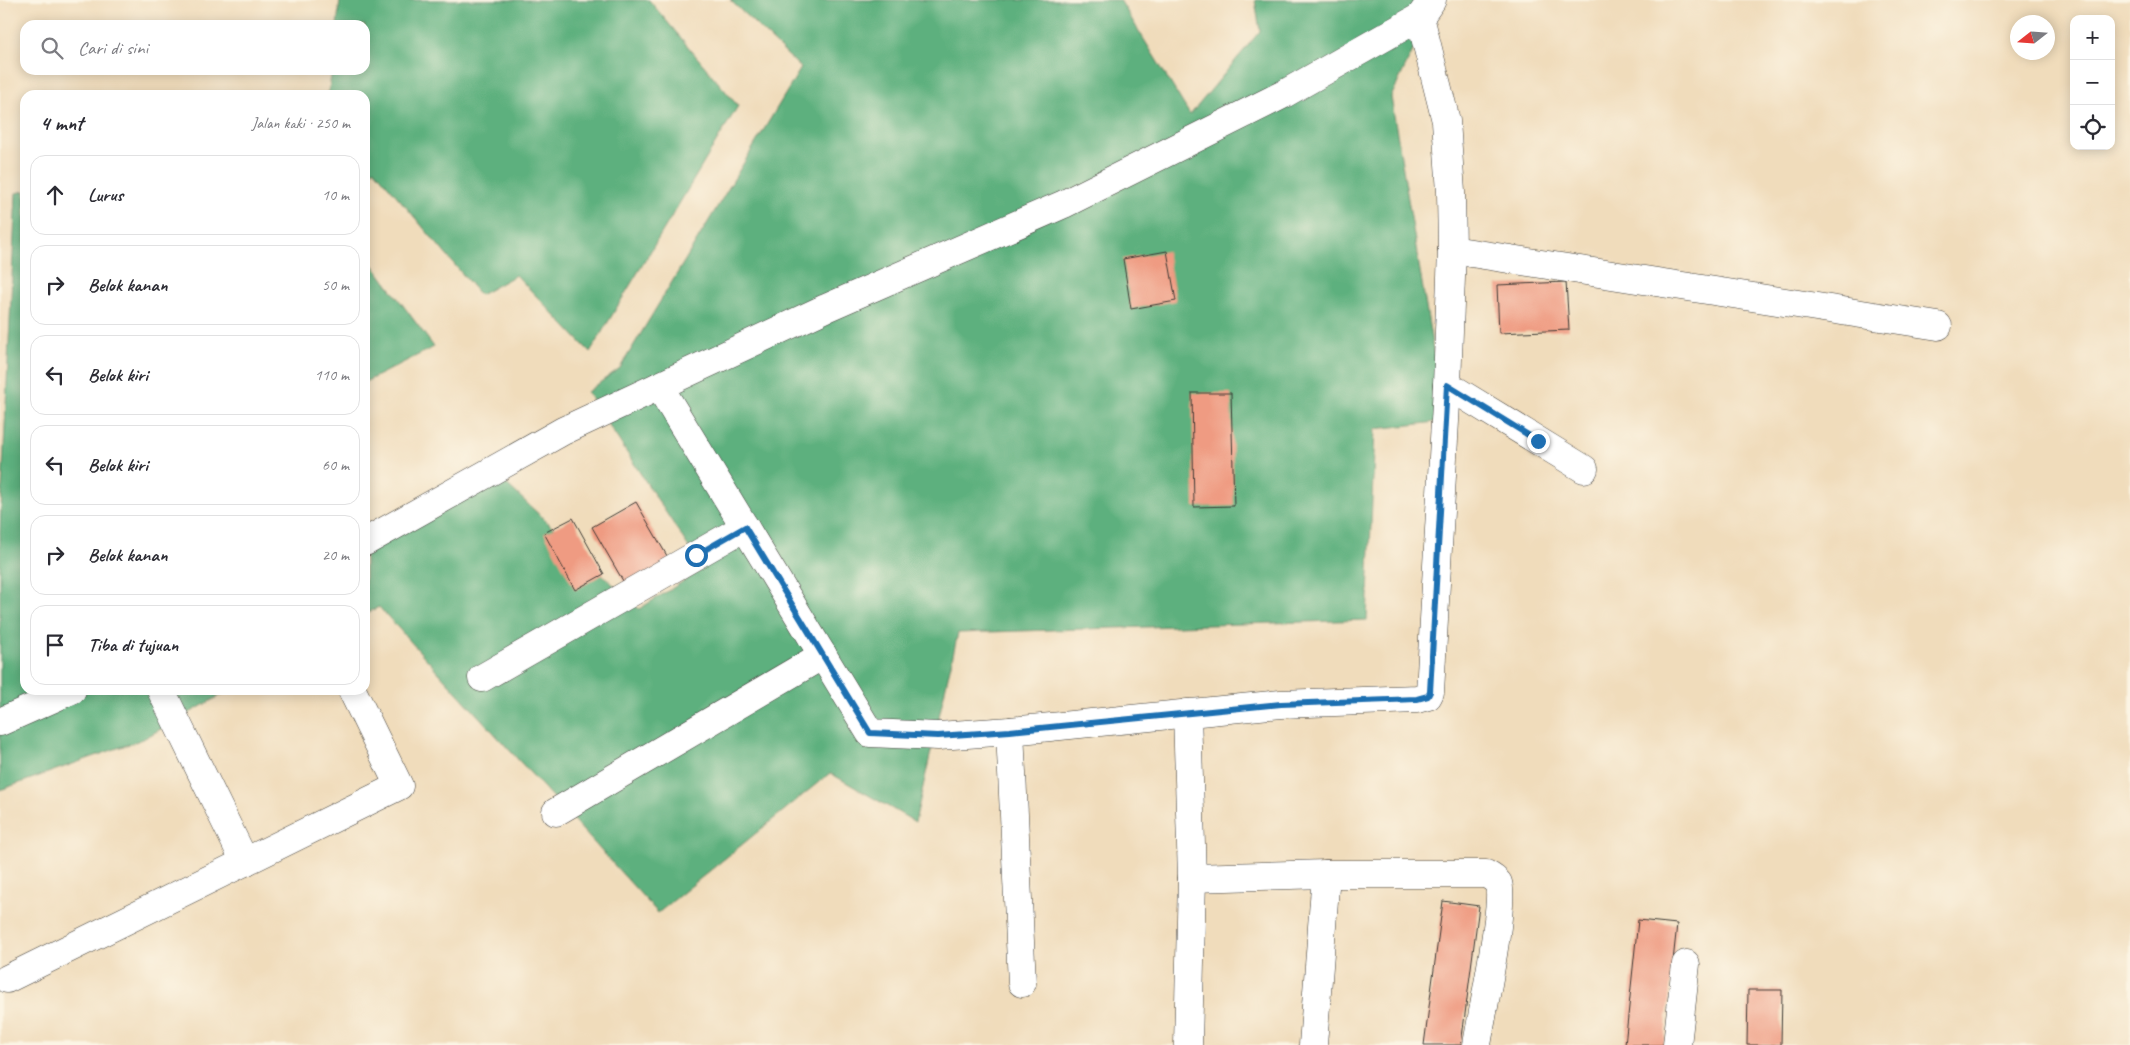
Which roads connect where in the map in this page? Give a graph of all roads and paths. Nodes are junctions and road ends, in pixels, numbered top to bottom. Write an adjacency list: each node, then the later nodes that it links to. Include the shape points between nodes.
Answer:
1 (1426, 9): 2 (street, via 1446,121); 5 (street, via 1284,94 1064,204 826,308)
2 (1452, 250): 3 (street); 4 (street)
3 (1938, 326)
4 (1447, 385): 6 (street); 14 (street, via 1428,696)
5 (659, 386): 7 (street); 8 (street, via 563,431)
6 (1584, 470)
7 (745, 527): 9 (street); 10 (street)
8 (370, 539)
9 (823, 655): 16 (street, via 870,733 938,736); 17 (street)
10 (482, 678)
11 (61, 695): 15 (street)
12 (163, 695): 18 (street)
13 (354, 695): 18 (street, via 399,786)
14 (1188, 713): 16 (street); 20 (street)
15 (0, 722)
16 (1010, 731): 23 (street)
17 (556, 812)
18 (245, 862): 22 (street)
19 (1326, 874): 20 (street); 25 (street); 26 (street, via 1486,874 1497,882 1500,890 1498,924)
20 (1192, 878): 24 (street)
21 (1686, 964): 27 (street)
22 (7, 978)
23 (1022, 983)
24 (1188, 1045)
25 (1313, 1045)
26 (1477, 1045)
27 (1677, 1045)

